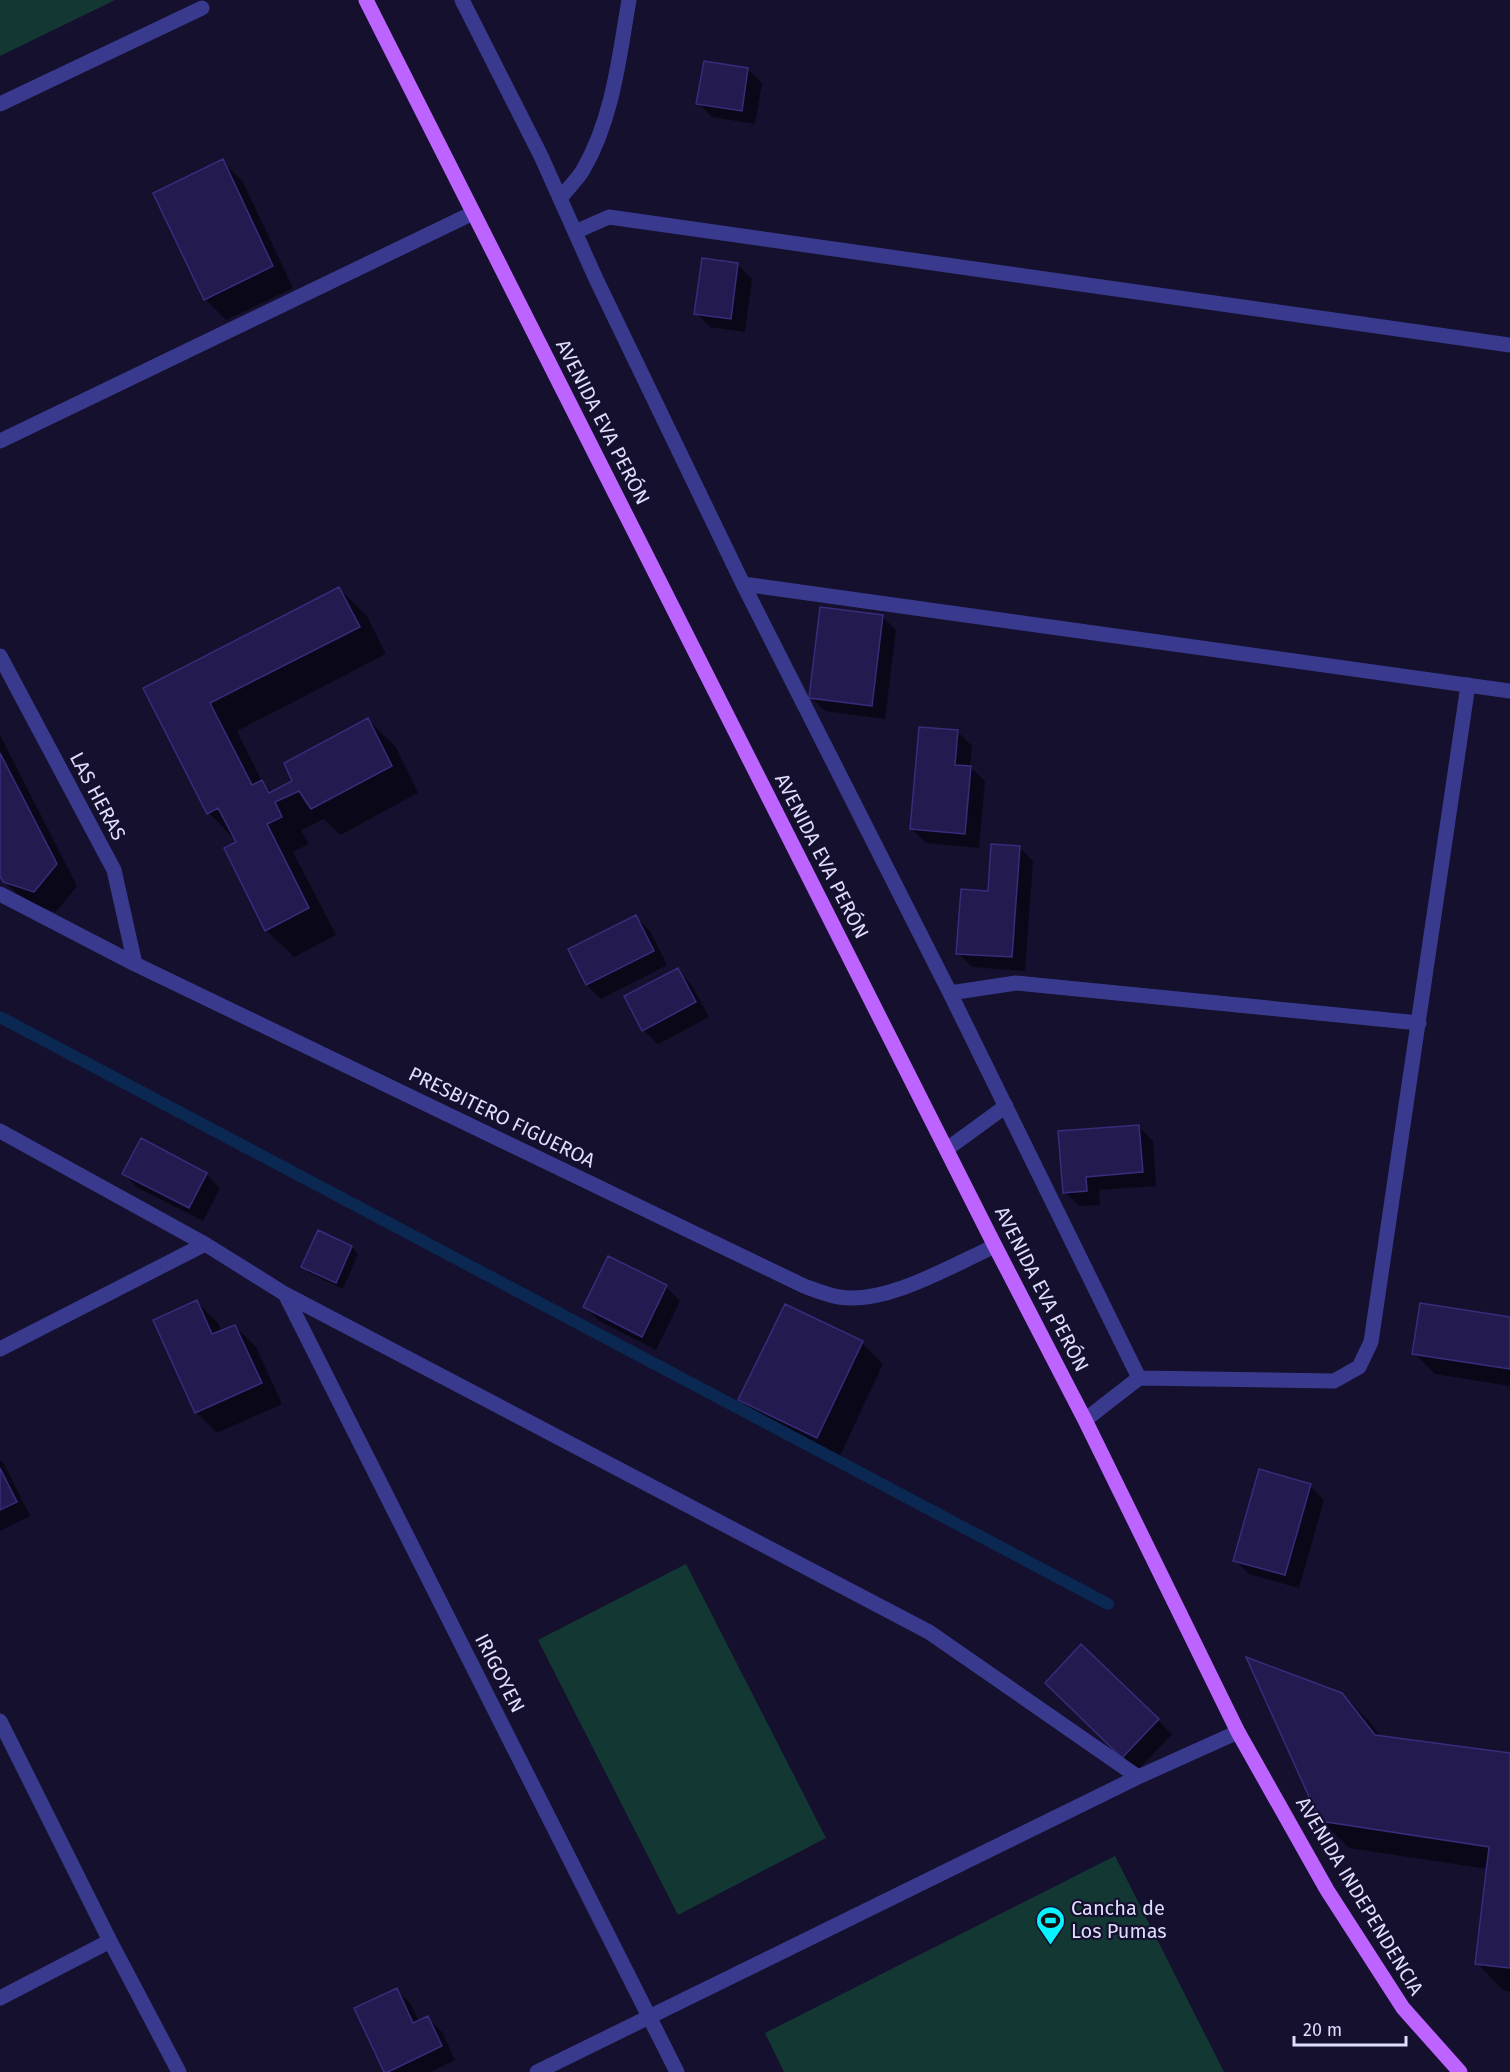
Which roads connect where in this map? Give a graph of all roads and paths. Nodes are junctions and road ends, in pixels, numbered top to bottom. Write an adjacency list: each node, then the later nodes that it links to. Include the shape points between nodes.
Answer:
1 (366, 0): 7 (main road, AVENIDA EVA PERÓN)
2 (462, 0): 6 (street)
3 (629, 0): 6 (street, via 616,82 602,131 582,171)
4 (202, 8): 5 (street)
5 (0, 104)
6 (560, 199): 8 (street)
7 (473, 213): 10 (street); 21 (main road, AVENIDA EVA PERÓN)
8 (574, 232): 9 (street, via 609,217); 11 (street)
9 (1510, 345)
10 (0, 441)
11 (743, 584): 13 (street); 17 (street)
12 (0, 656): 16 (street, LAS HERAS, via 114,870)
13 (1468, 685): 14 (street); 18 (street)
14 (1510, 691)
15 (0, 894): 16 (street, PRESBITERO FIGUEROA)
16 (135, 964): 23 (street, PRESBITERO FIGUEROA, via 804,1286 840,1297 877,1296)
17 (950, 993): 18 (street, via 1016,983); 19 (street)
18 (1419, 1023): 26 (street, via 1371,1342 1359,1367 1334,1381)
19 (1006, 1107): 21 (street); 26 (street)
20 (0, 1131): 22 (street)
21 (946, 1149): 23 (main road, AVENIDA EVA PERÓN)
22 (205, 1244): 24 (street); 25 (street)
23 (995, 1246): 27 (main road, AVENIDA EVA PERÓN)
24 (285, 1294): 30 (street, via 929,1632); 33 (street, IRIGOYEN)
25 (0, 1349)
26 (1139, 1378): 27 (street)
27 (1085, 1420): 29 (main road, AVENIDA EVA PERÓN)
28 (0, 1721): 31 (street)
29 (1238, 1732): 30 (street); 37 (main road, AVENIDA INDEPENDENCIA, via 1328,1890 1403,2008)
30 (1138, 1777): 33 (street)
31 (110, 1941): 32 (street); 34 (street)
32 (0, 1998)
33 (649, 2016): 35 (street); 36 (street, IRIGOYEN)
34 (179, 2072)
35 (537, 2072)
36 (677, 2072)
37 (1460, 2072)

